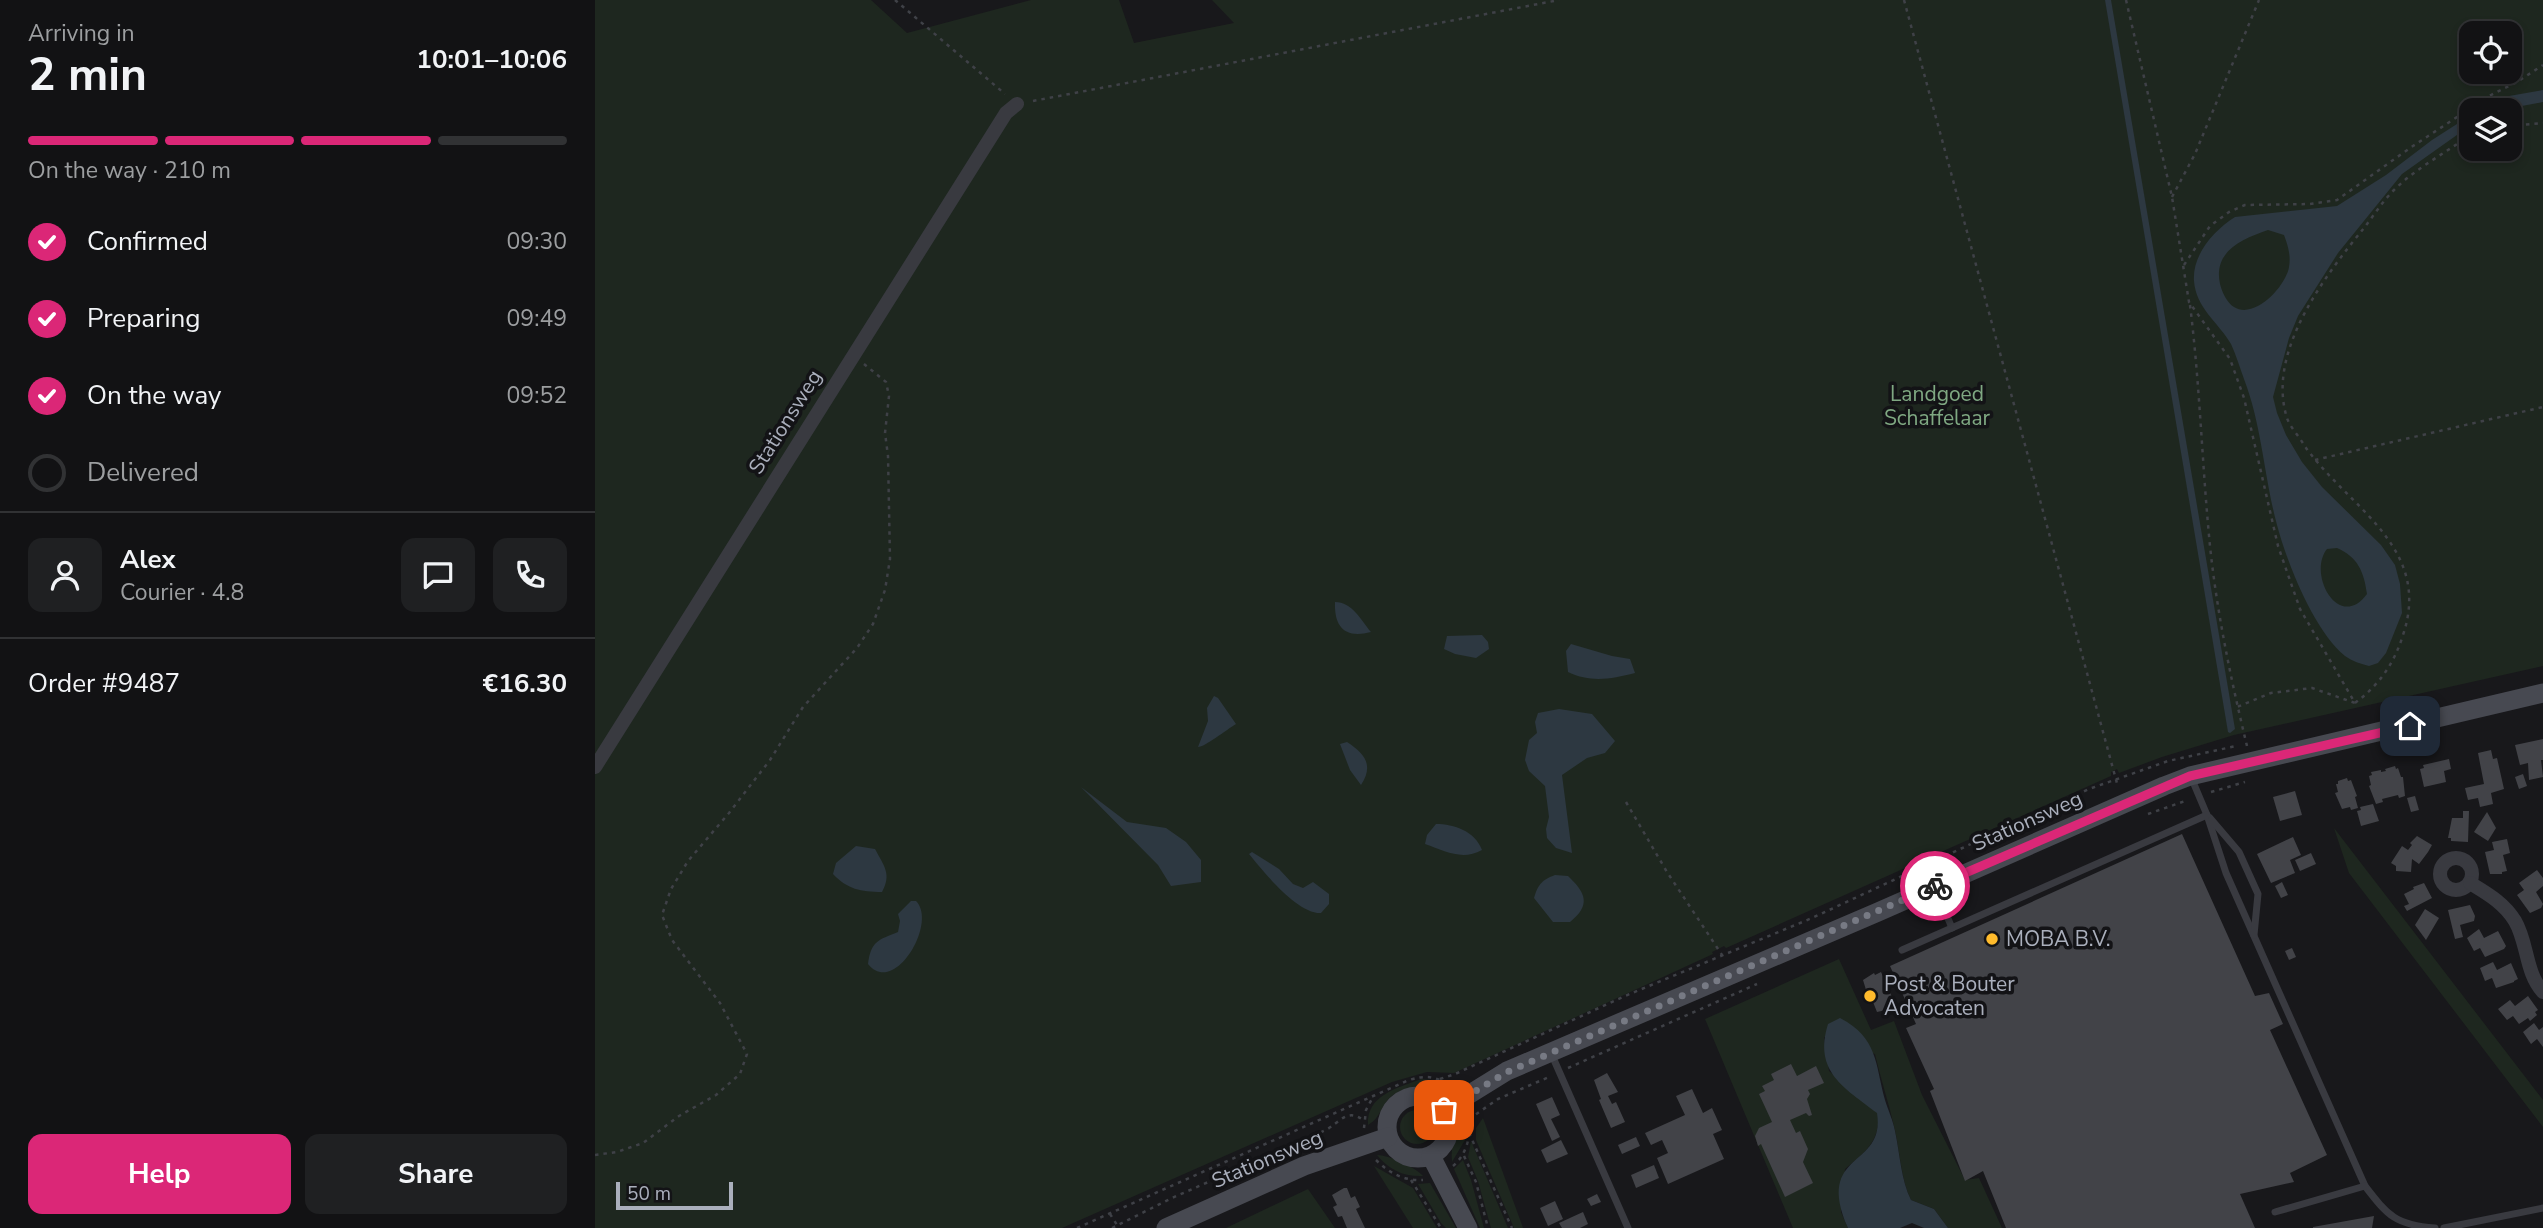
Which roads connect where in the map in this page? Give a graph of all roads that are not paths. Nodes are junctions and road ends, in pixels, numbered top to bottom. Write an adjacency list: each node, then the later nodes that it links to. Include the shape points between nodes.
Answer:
1 (1017, 104): 3 (street, Stationsweg, via 1006,113)
2 (2543, 694): 4 (main road, Stationsweg)
3 (595, 767)
4 (2190, 776): 5 (lane); 7 (main road, Stationsweg)
5 (2207, 815): 8 (lane); 9 (lane); 9 (lane, via 2239,852 2258,894)
6 (2470, 883): 11 (street, via 2501,902 2517,923 2529,965)
7 (1934, 887): 8 (lane); 12 (main road, Stationsweg)
8 (1952, 928): 10 (lane)
9 (2254, 936): 16 (lane)
10 (1902, 950)
11 (2543, 992)
12 (1551, 1052): 13 (main road, Stationsweg); 21 (lane)
13 (1444, 1110): 14 (main road, via 1419,1096 1400,1102 1388,1117); 15 (main road, via 1448,1136)
14 (1388, 1137): 15 (main road, via 1405,1156); 19 (main road, Stationsweg, via 1304,1166)
15 (1430, 1156): 20 (main road)
16 (2365, 1186): 18 (lane); 22 (lane, via 2383,1210 2409,1226)
17 (2543, 1208): 23 (lane)
18 (2275, 1212)
19 (1166, 1228)
20 (1468, 1228)
21 (1628, 1228)
22 (2435, 1228)
23 (2444, 1228)

